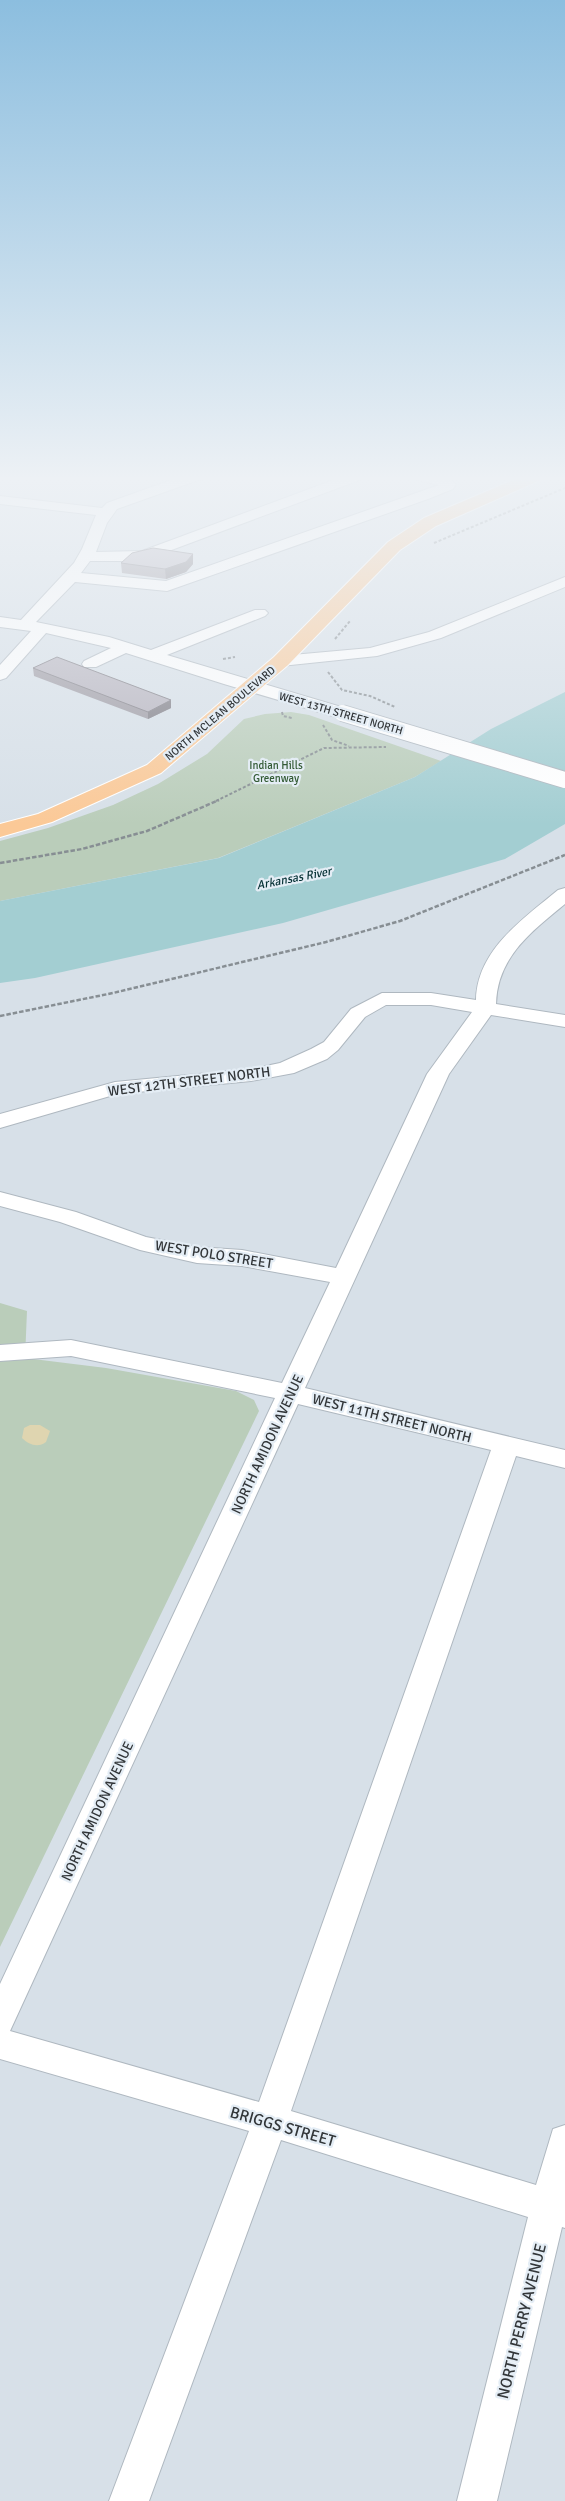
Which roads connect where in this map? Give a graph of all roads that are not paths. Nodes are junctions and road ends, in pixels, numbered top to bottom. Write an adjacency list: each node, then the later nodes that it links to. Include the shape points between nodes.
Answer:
1 (57, 592): 6 (street)
2 (349, 592): 10 (main road, NORTH MCLEAN BOULEVARD)
3 (541, 592): 10 (street, via 435,635 371,653)
4 (260, 613): 9 (street)
5 (0, 622): 6 (street, WEST 13TH STREET NORTH)
6 (25, 625): 7 (street, WEST 13TH STREET NORTH)
7 (42, 628): 8 (street, WEST 13TH STREET NORTH); 12 (street)
8 (126, 647): 9 (street, WEST 13TH STREET NORTH); 11 (street)
9 (151, 656): 13 (street, WEST 13TH STREET NORTH)
10 (281, 661): 13 (main road, NORTH MCLEAN BOULEVARD)
11 (90, 664)
12 (0, 675)
13 (250, 687): 14 (street, WEST 13TH STREET NORTH, bridge); 15 (main road, NORTH MCLEAN BOULEVARD, via 154,769 45,818)
14 (565, 780)
15 (0, 831)
16 (565, 894): 17 (street, NORTH AMIDON AVENUE, via 523,929 499,955 485,993)
17 (486, 1007): 18 (street, WEST 12TH STREET NORTH); 19 (street, WEST 12TH STREET NORTH, via 431,999 382,999 358,1013 331,1046 286,1068 251,1075 116,1088); 21 (street, NORTH AMIDON AVENUE, via 438,1074)
18 (565, 1021)
19 (0, 1121)
20 (0, 1199): 21 (street, WEST POLO STREET, via 68,1217 140,1243)
21 (344, 1277): 23 (street, NORTH AMIDON AVENUE)
22 (0, 1353): 23 (street, WEST 11TH STREET NORTH, via 71,1348)
23 (290, 1394): 24 (street, WEST 11TH STREET NORTH); 26 (street, NORTH AMIDON AVENUE)
24 (506, 1446): 25 (street, WEST 11TH STREET NORTH); 28 (street)
25 (565, 1459)
26 (0, 2020)
27 (0, 2044): 28 (street, BRIGGS STREET)
28 (270, 2121): 30 (street, BRIGGS STREET); 31 (street)
29 (565, 2141): 30 (street, NORTH PERRY AVENUE)
30 (557, 2209): 32 (street, NORTH PERRY AVENUE)
31 (129, 2501)
32 (477, 2501)

